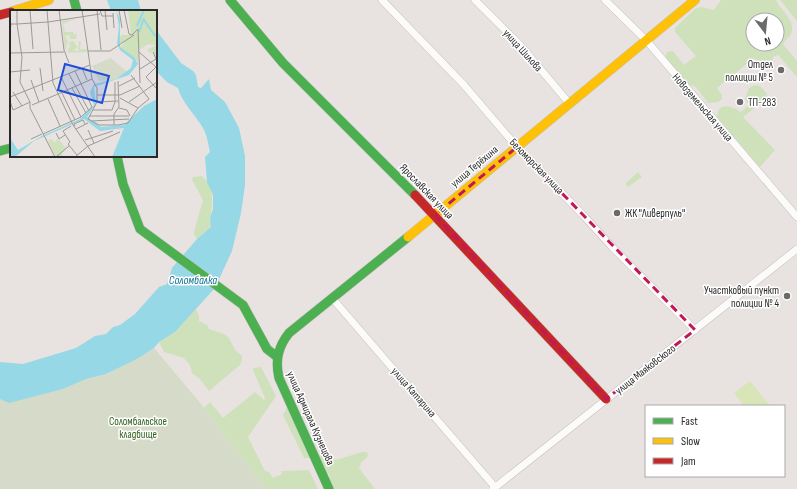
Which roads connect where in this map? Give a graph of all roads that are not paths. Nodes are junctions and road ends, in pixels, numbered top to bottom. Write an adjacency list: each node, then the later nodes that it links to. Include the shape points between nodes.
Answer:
1 (49, 0): 8 (street)
2 (74, 0): 9 (street)
3 (230, 0): 18 (street, Ярославская улица, via 283,63)
4 (382, 0): 14 (street, Беломорская улица, via 464,85)
5 (474, 0): 13 (street, улица Шилова, via 521,46)
6 (605, 0): 12 (street, Новоземельская улица)
7 (694, 0): 12 (street, улица Терёхина)
8 (15, 10)
9 (77, 10)
10 (10, 12): 11 (street)
11 (0, 15)
12 (646, 40): 13 (street, улица Терёхина); 19 (street, Новоземельская улица)
13 (569, 103): 14 (street, улица Терёхина)
14 (517, 147): 18 (street, улица Терёхина); 22 (street, Беломорская улица)
15 (10, 148): 16 (street)
16 (0, 151)
17 (117, 157): 23 (street, via 140,229 243,305 267,349)
18 (435, 216): 21 (street, улица Терёхина); 24 (street, Ярославская улица)
19 (797, 217)
20 (797, 249): 22 (street, улица Маяковского)
21 (332, 298): 23 (street, улица Терёхина, via 289,333 281,342); 25 (street, улица Катарина)
22 (695, 330): 24 (street, улица Маяковского)
23 (276, 356): 26 (street, улица Адмирала Кузнецова, via 279,378)
24 (606, 399): 25 (street, улица Маяковского)
25 (494, 488)
26 (329, 489)

